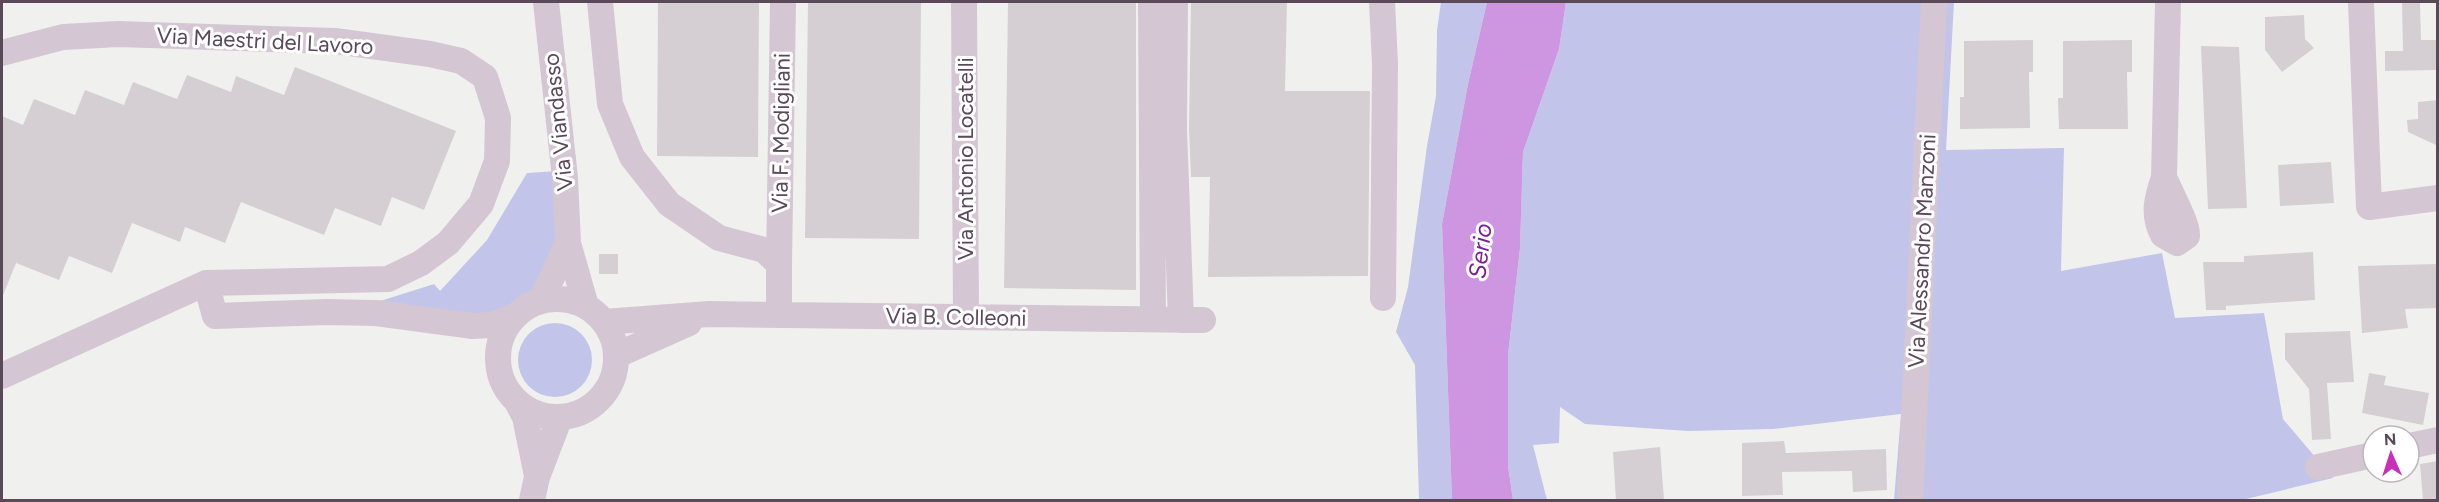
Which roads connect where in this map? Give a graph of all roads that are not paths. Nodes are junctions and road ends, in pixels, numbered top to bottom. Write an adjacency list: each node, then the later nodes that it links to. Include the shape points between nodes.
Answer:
1 (546, 2): 14 (street, Via Viandasso)
2 (600, 2): 15 (street, via 610,104 632,157 669,204 719,238 764,250)
3 (783, 2): 15 (street, Via F. Modigliani)
4 (964, 2): 23 (street, Via Antonio Locatelli)
5 (1151, 2): 24 (street)
6 (1175, 2): 24 (street, Via B. Colleoni, via 1174,129 1192,320)
7 (1382, 2): 17 (street)
8 (1934, 2): 36 (street, Via Alessandro Manzoni)
9 (2169, 2): 12 (street)
10 (2361, 2): 13 (street, via 2369,207)
11 (2, 53): 16 (street, Via Maestri del Lavoro, via 63,37 107,35 335,41 461,61 485,77 498,118 497,161 481,204 448,243 421,263 388,279)
12 (2164, 177)
13 (2438, 198)
14 (568, 243): 18 (street, Via Viandasso); 19 (street, Via Viandasso)
15 (779, 264): 21 (street, Via F. Modigliani)
16 (206, 283): 25 (street, via 215,316 376,313); 28 (street, Via Maestri del Lavoro)
17 (1383, 298)
18 (541, 301): 19 (street, via 572,300); 22 (street)
19 (595, 314): 20 (street, Via B. Colleoni); 26 (street, via 613,338)
20 (709, 314): 21 (street, Via B. Colleoni); 26 (street, Via B. Colleoni)
21 (779, 315): 23 (street, Via B. Colleoni)
22 (514, 317): 25 (street, via 491,325); 27 (street, via 502,337)
23 (966, 317): 24 (street, Via B. Colleoni)
24 (1153, 319)
25 (446, 321): 27 (street)
26 (617, 355): 30 (street, via 607,390 594,404)
27 (498, 360): 29 (street, via 500,376)
28 (2, 376)
29 (517, 402): 30 (street, via 537,413); 35 (street, via 525,417)
30 (560, 417): 35 (street)
31 (2438, 440): 32 (street)
32 (2421, 444)
33 (2361, 458): 34 (street)
34 (2318, 467)
35 (534, 489)
36 (1910, 501)

